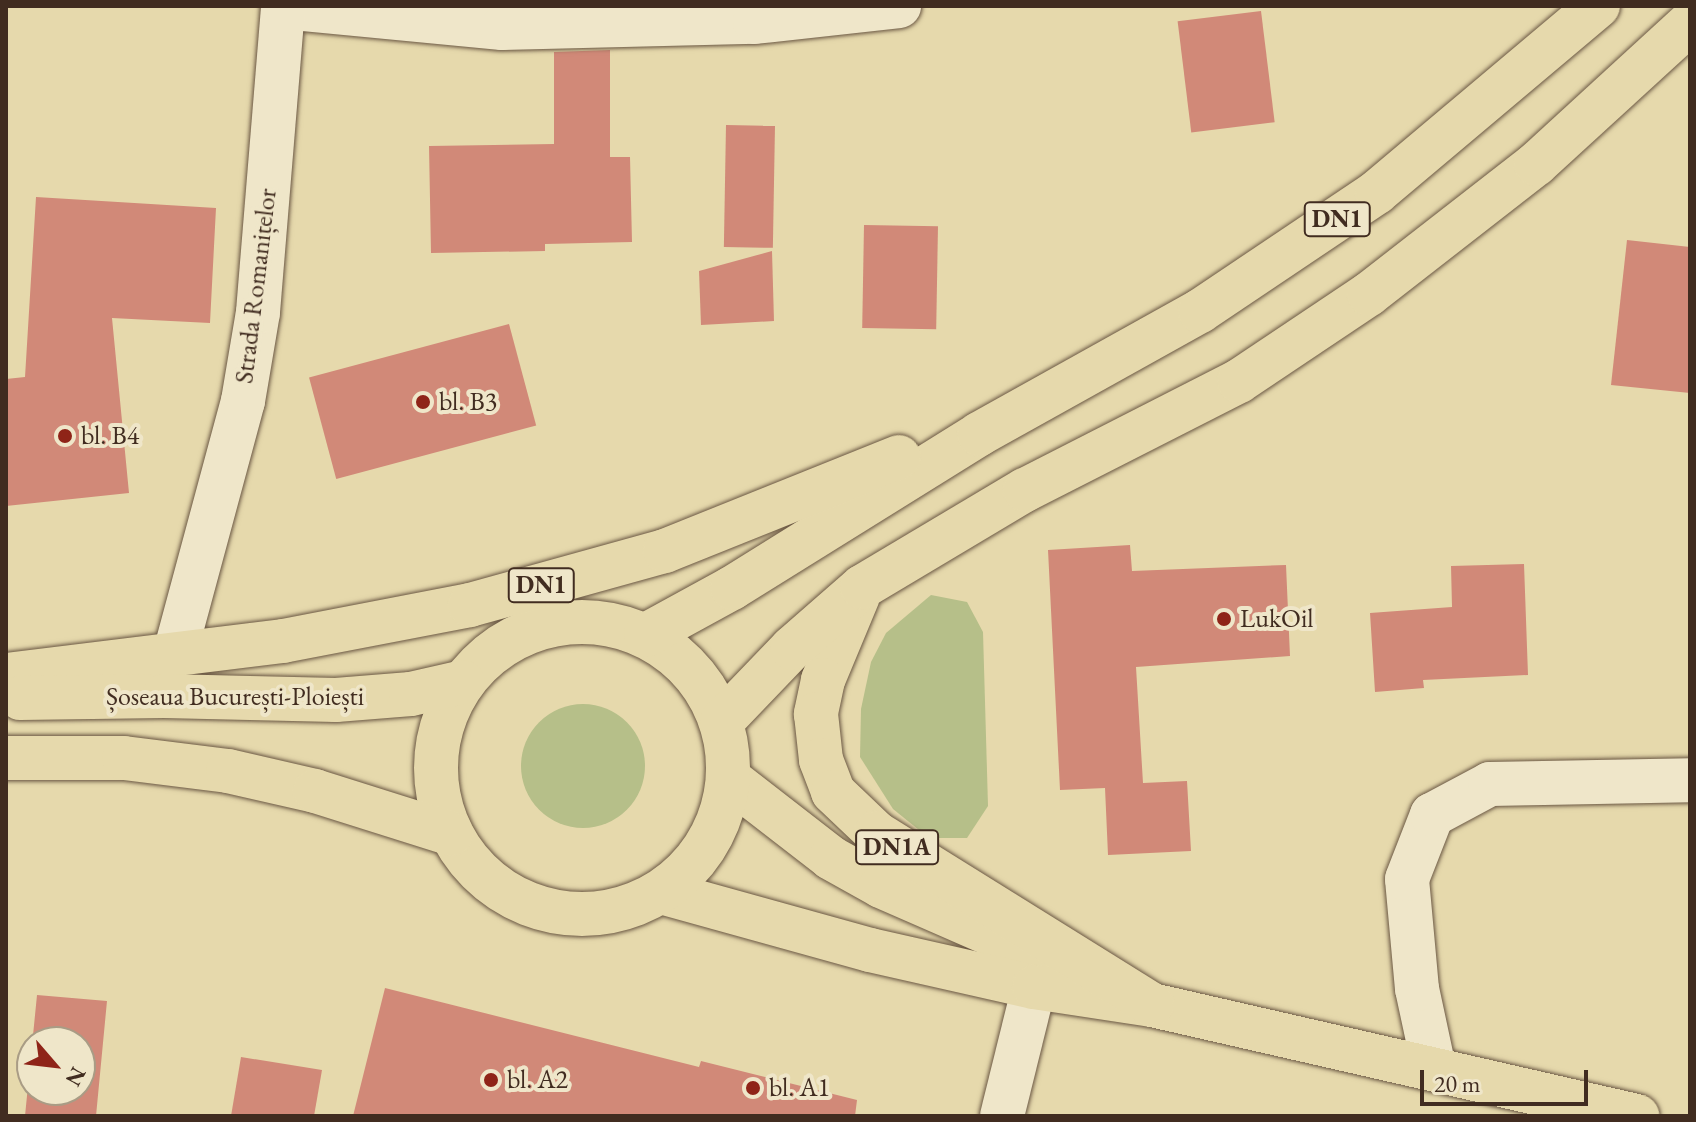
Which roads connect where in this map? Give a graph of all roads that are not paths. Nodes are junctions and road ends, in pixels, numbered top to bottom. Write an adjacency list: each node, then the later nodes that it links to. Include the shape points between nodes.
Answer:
1 (899, 6): 3 (street, via 755,22 502,28)
2 (1598, 6): 5 (main road, DN1, via 1377,192 1200,311)
3 (283, 7): 8 (street, Strada Romanițelor, via 258,312 243,401)
4 (1690, 23): 6 (main road, via 1536,164 1369,294 1239,381 1025,490)
5 (1050, 395): 7 (main road, DN1); 8 (main road, DN1, via 665,551 470,605 283,641)
6 (862, 587): 12 (main road, via 792,648); 19 (main road, DN1A, via 823,680 816,714 821,760 833,792 876,833)
7 (646, 635): 10 (main road, DN1, via 597,621 546,626 499,646); 12 (main road, DN1, via 679,656 704,686)
8 (175, 653): 9 (main road, DN1)
9 (6, 675)
10 (463, 682): 11 (main road, Șoseaua București-Ploiești, via 411,694 336,700); 16 (main road, DN1, via 444,717 435,756 438,797)
11 (6, 698)
12 (722, 721): 14 (main road, DN1)
13 (6, 758): 16 (main road, via 124,758 228,771 315,791)
14 (728, 778): 17 (main road, DN1, via 718,823 695,862); 19 (main road, DN1A, via 831,858 881,886)
15 (1690, 780): 20 (street, via 1490,784 1432,815 1407,879 1417,989)
16 (451, 834): 17 (main road, DN1, via 490,881 520,901 567,914 616,911)
17 (661, 892): 18 (main road, DN1A, via 870,950)
18 (1034, 987): 19 (main road, DN1A); 21 (street)
19 (1152, 1005): 20 (main road, DN1A)
20 (1434, 1068): 22 (main road, DN1A)
21 (1002, 1116)
22 (1637, 1116)

